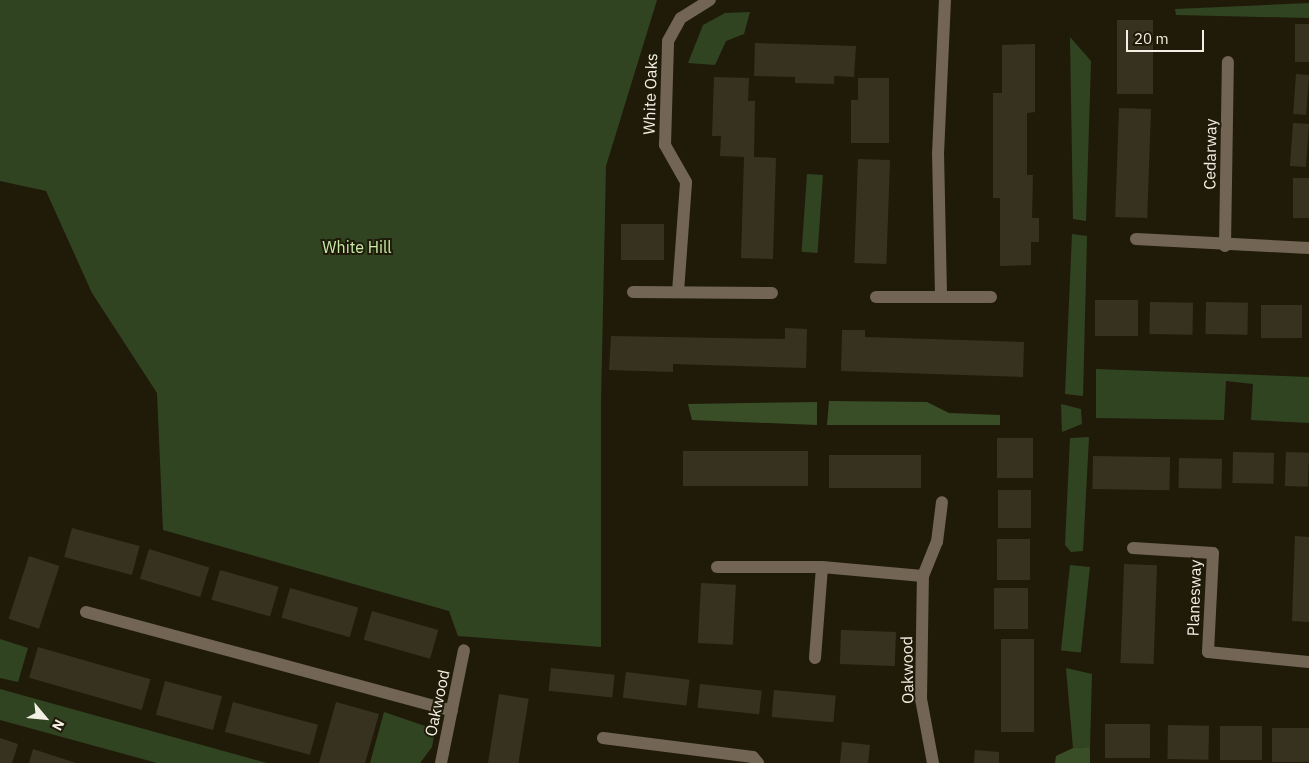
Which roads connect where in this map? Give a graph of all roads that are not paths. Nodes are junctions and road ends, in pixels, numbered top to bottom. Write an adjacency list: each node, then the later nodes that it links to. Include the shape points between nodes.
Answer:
1 (710, 0): 8 (street, White Oaks, via 681,18 668,41 665,144 686,182)
2 (945, 0): 10 (street, via 938,154)
3 (1228, 62): 5 (street, Cedarway)
4 (1136, 239): 5 (street)
5 (1225, 246): 6 (street)
6 (1309, 248)
7 (634, 292): 8 (street)
8 (678, 292): 9 (street)
9 (772, 293)
10 (941, 295): 11 (street); 12 (street)
11 (876, 297)
12 (991, 297)
13 (942, 502): 17 (street, Oakwood, via 938,542)
14 (1133, 548): 21 (street, Planesway, via 1214,553 1208,652)
15 (718, 567): 16 (street)
16 (822, 567): 17 (street); 20 (street)
17 (924, 576): 26 (street, Oakwood, via 921,699)
18 (86, 612): 22 (street)
19 (464, 650): 22 (street, Oakwood)
20 (815, 658)
21 (1309, 662)
22 (452, 712): 24 (street, Oakwood)
23 (603, 738): 25 (street, via 753,757)
24 (441, 763)
25 (758, 763)
26 (933, 763)

